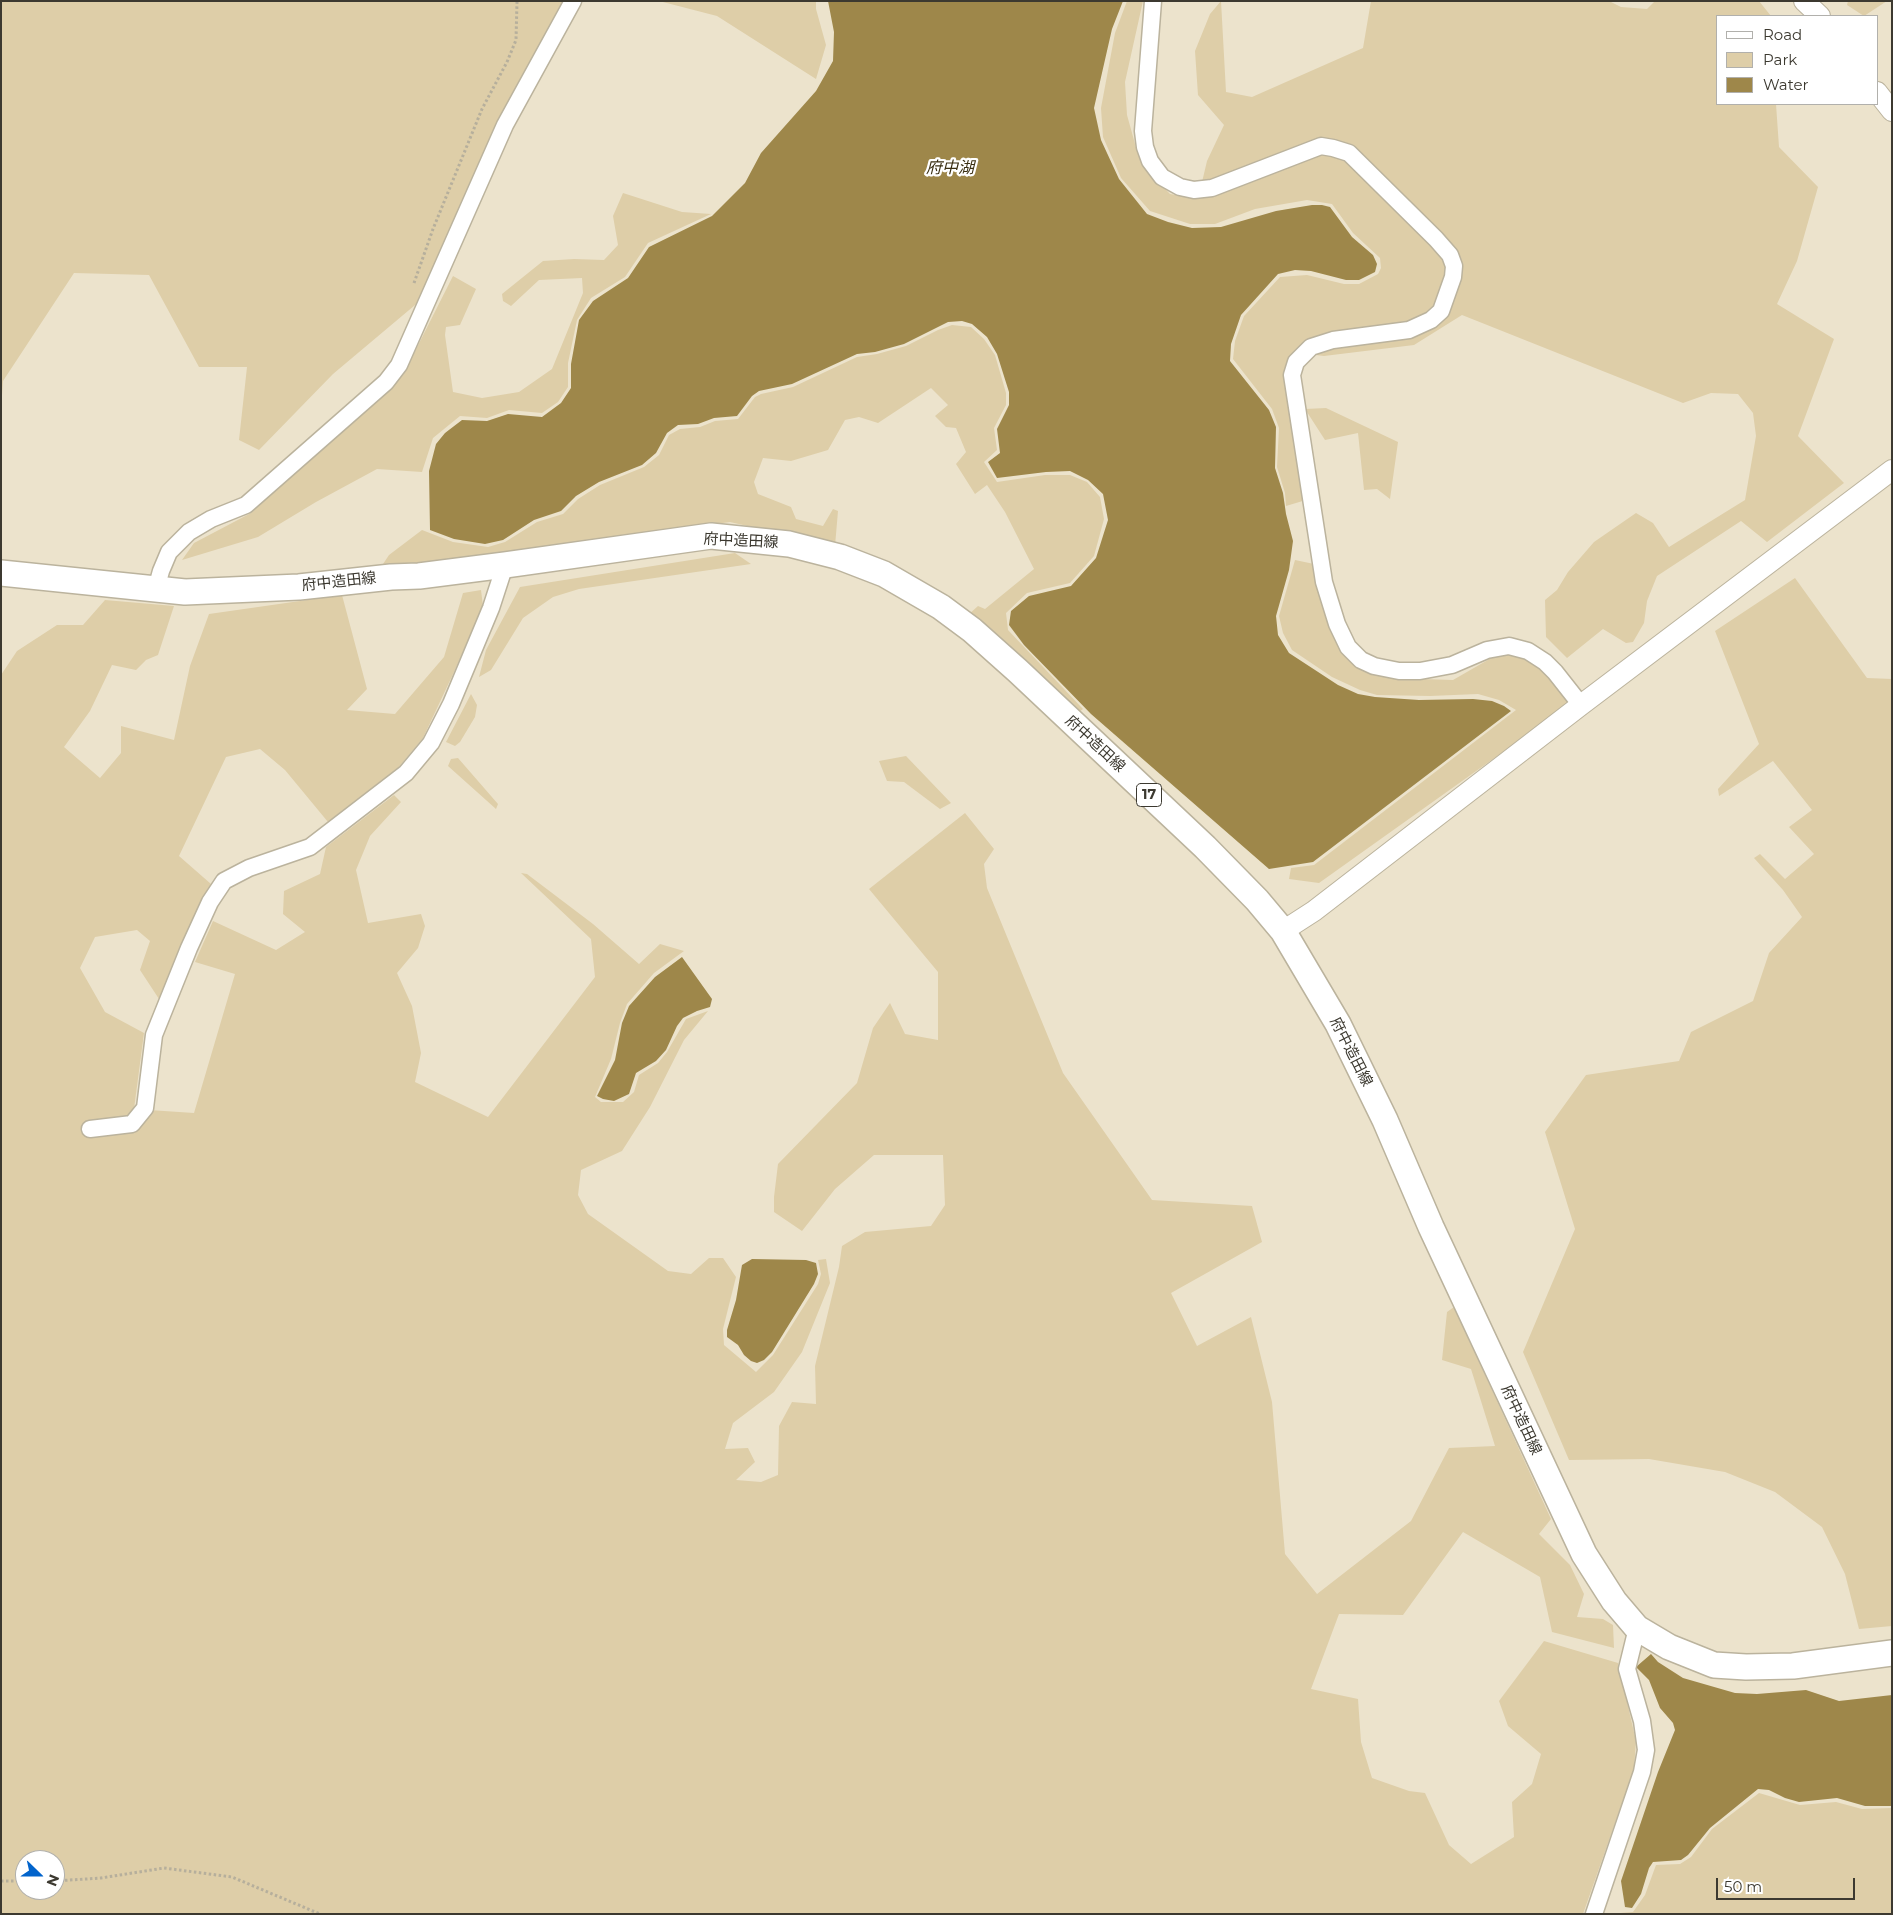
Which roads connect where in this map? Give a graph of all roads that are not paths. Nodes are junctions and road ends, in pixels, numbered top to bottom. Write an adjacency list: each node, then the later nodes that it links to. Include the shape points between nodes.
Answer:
1 (572, 1): 10 (street, via 505,125 399,365 386,382 246,504 189,532 170,552)
2 (1153, 1): 11 (street, via 1143,131 1150,162 1162,178 1194,190 1212,188 1321,146 1333,148 1349,153 1436,238 1452,260 1453,277 1440,311 1431,320 1409,330 1333,340 1311,347 1296,362 1292,375 1324,582 1336,624 1348,647 1361,660 1374,666 1420,671 1452,665 1486,650 1509,646 1528,651 1544,662)
3 (1804, 1): 4 (street)
4 (1819, 15)
5 (1878, 93): 6 (street)
6 (1892, 112)
7 (1892, 470): 11 (street)
8 (505, 565): 10 (main road, 府中造田線 / 17, via 299,587 185,592); 12 (main road, 府中造田線 / 17, via 711,536 789,544 840,557 884,574 941,607 972,630 1205,847); 13 (street, via 488,617 431,743 406,773 310,847 250,868 224,881 210,902 189,948 154,1035 145,1108 132,1124)
9 (1, 573): 10 (main road, 府中造田線 / 17)
10 (156, 590)
11 (1581, 705): 12 (street, via 1314,911)
12 (1283, 931): 14 (main road, 府中造田線 / 17, via 1338,1024 1385,1120 1431,1227 1584,1554 1614,1601)
13 (90, 1129)
14 (1637, 1628): 15 (main road, 府中造田線 / 17, via 1669,1647 1714,1665 1793,1666); 16 (street, via 1627,1669 1642,1721 1646,1750 1642,1772)
15 (1892, 1653)
16 (1594, 1914)

